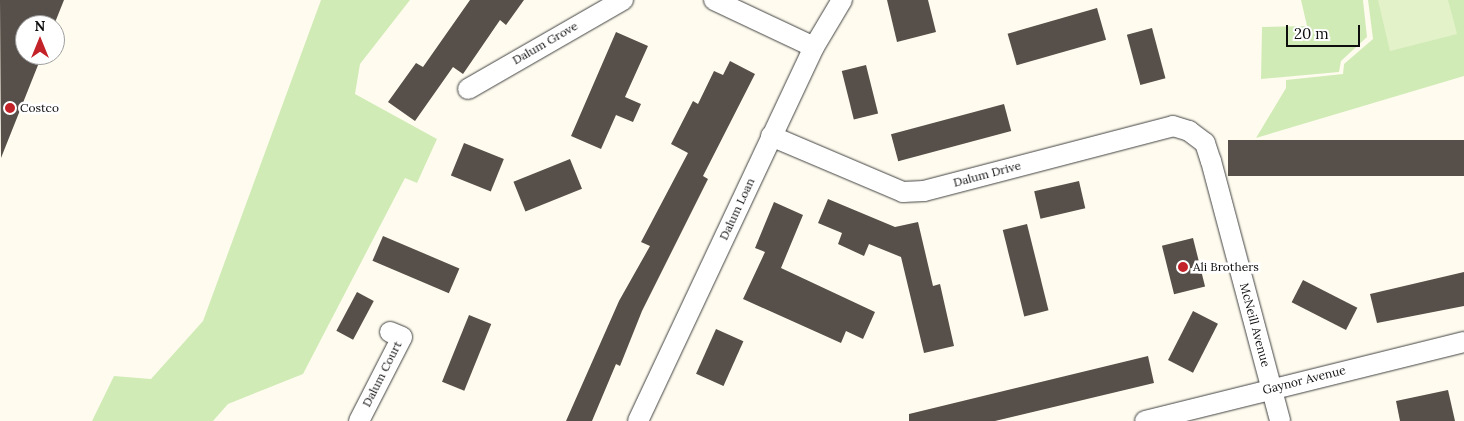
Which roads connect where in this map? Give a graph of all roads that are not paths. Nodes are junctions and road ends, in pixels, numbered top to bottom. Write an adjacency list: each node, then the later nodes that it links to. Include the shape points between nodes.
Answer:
1 (623, 0): 5 (street, Dalum Grove)
2 (714, 0): 4 (street)
3 (842, 0): 4 (street, Dalum Loan)
4 (814, 46): 6 (street, Dalum Loan)
5 (468, 89)
6 (771, 136): 7 (street, Dalum Drive, via 903,192 924,191 1172,126 1189,131); 12 (street, Dalum Loan)
7 (1205, 143): 10 (street, McNeill Avenue)
8 (390, 332): 11 (street, Dalum Court, via 402,337)
9 (1464, 342): 10 (street, Gaynor Avenue)
10 (1271, 388): 13 (street, Gaynor Avenue); 14 (street, McNeill Avenue)
11 (358, 421)
12 (638, 421)
13 (1145, 421)
14 (1280, 421)

